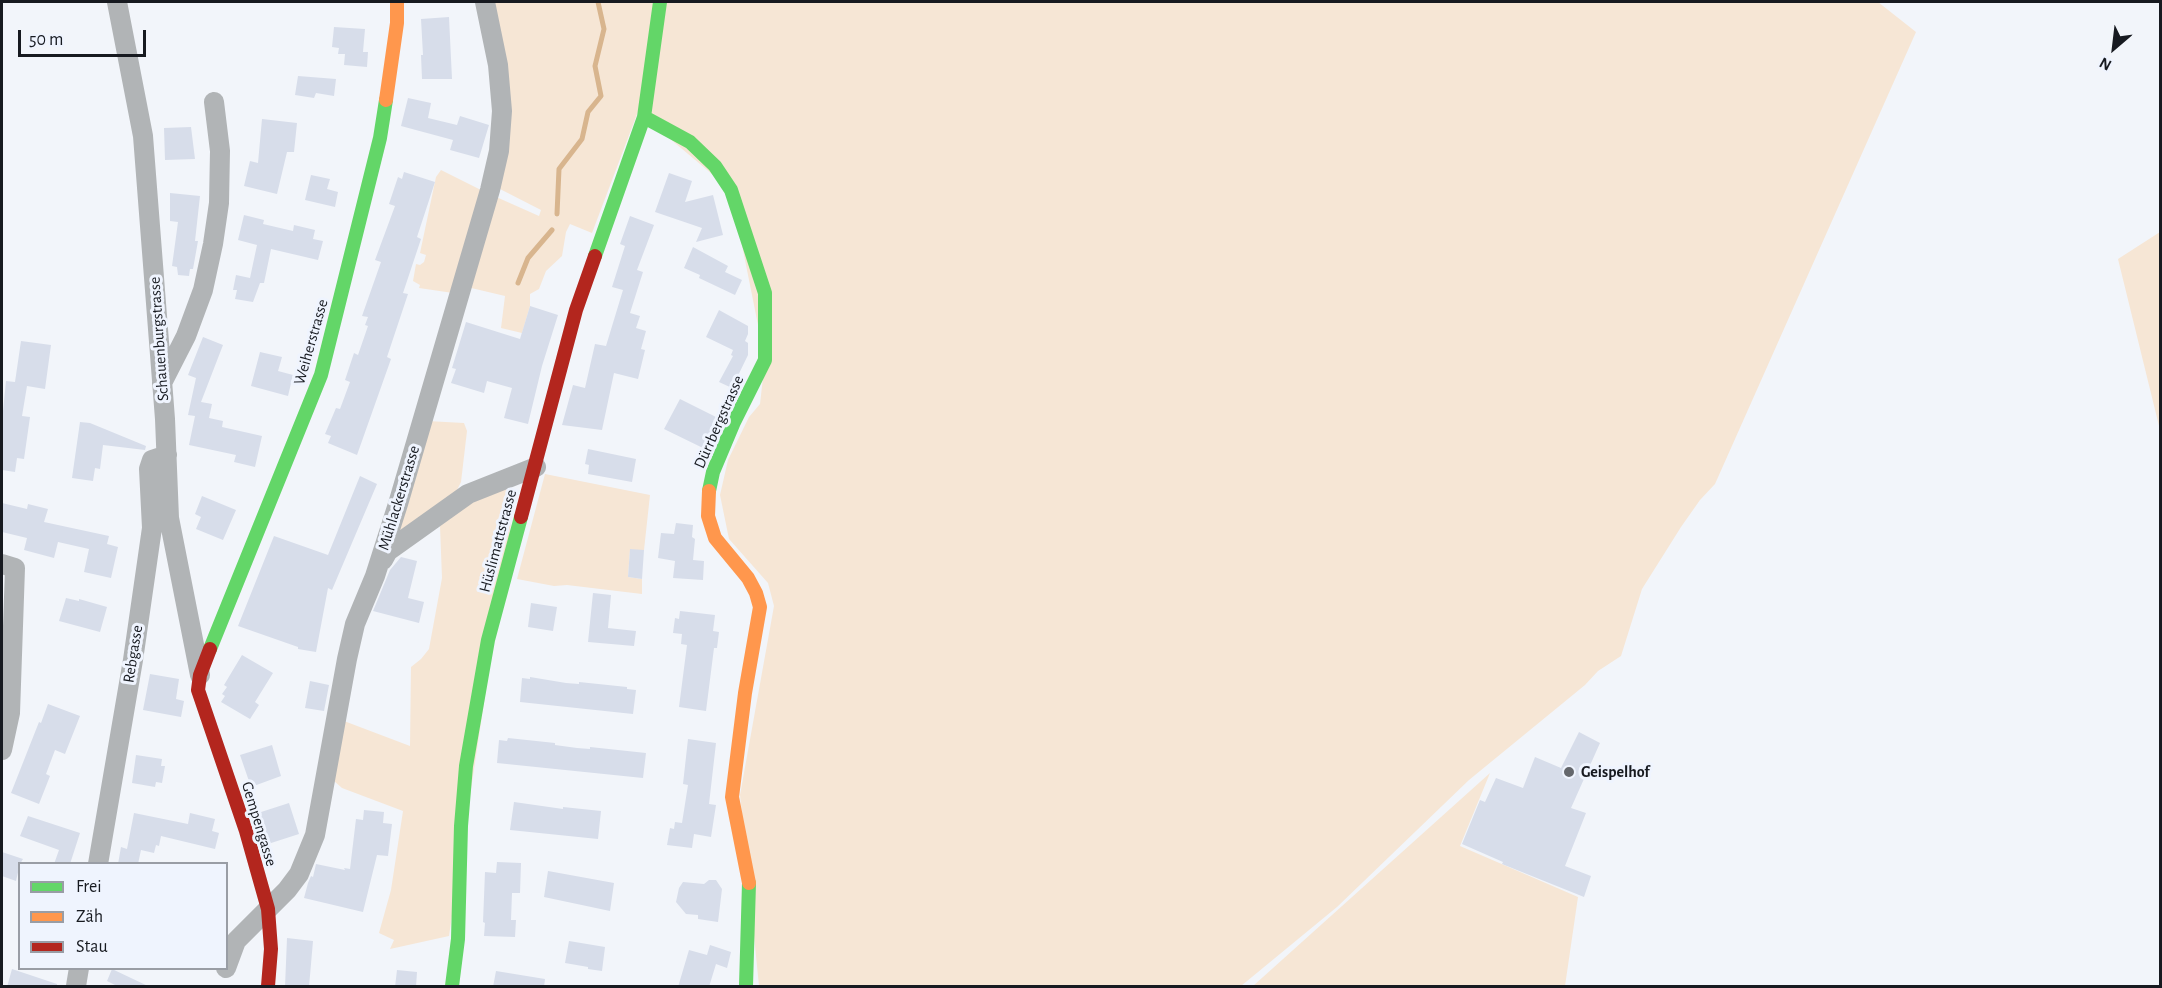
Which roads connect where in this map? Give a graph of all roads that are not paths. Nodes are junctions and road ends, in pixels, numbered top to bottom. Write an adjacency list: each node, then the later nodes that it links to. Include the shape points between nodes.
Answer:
1 (117, 2): 7 (street, Schauenburgstrasse, via 142,135)
2 (397, 2): 12 (street, Weiherstrasse, via 380,138 321,375)
3 (485, 2): 11 (street, Mühlackerstrasse, via 498,65 502,111 499,151)
4 (660, 2): 6 (street, Hüslimattstrasse)
5 (214, 102): 7 (street, via 220,151 213,244 203,290 186,336)
6 (644, 117): 9 (street, Hüslimattstrasse, via 576,310); 23 (street, Dürrbergstrasse, via 690,142 715,166 731,190 765,293 765,360 725,442 708,497 708,516 716,538 747,578 760,607 732,797 750,888)
7 (162, 383): 8 (street, Schauenburgstrasse)
8 (167, 455): 12 (street, Schauenburgstrasse, via 169,518); 14 (street, Rebgasse, via 152,460 149,469 152,528)
9 (536, 467): 11 (street, via 468,494 388,551); 22 (street, Hüslimattstrasse, via 488,640 466,766)
10 (8, 566): 13 (street, via 10,713)
11 (375, 576): 15 (street, Mühlackerstrasse, via 355,624 315,835 299,874)
12 (200, 675): 15 (street, Gempengasse, via 198,690)
13 (2, 750)
14 (98, 862)
15 (268, 909): 16 (street, Mühlackerstrasse, via 236,941); 21 (street, Gempengasse)
16 (228, 963)
17 (79, 970): 19 (street)
18 (226, 970): 20 (street, Mühlackerstrasse)
19 (76, 987)
20 (223, 987)
21 (268, 987)
22 (452, 987)
23 (746, 987)

